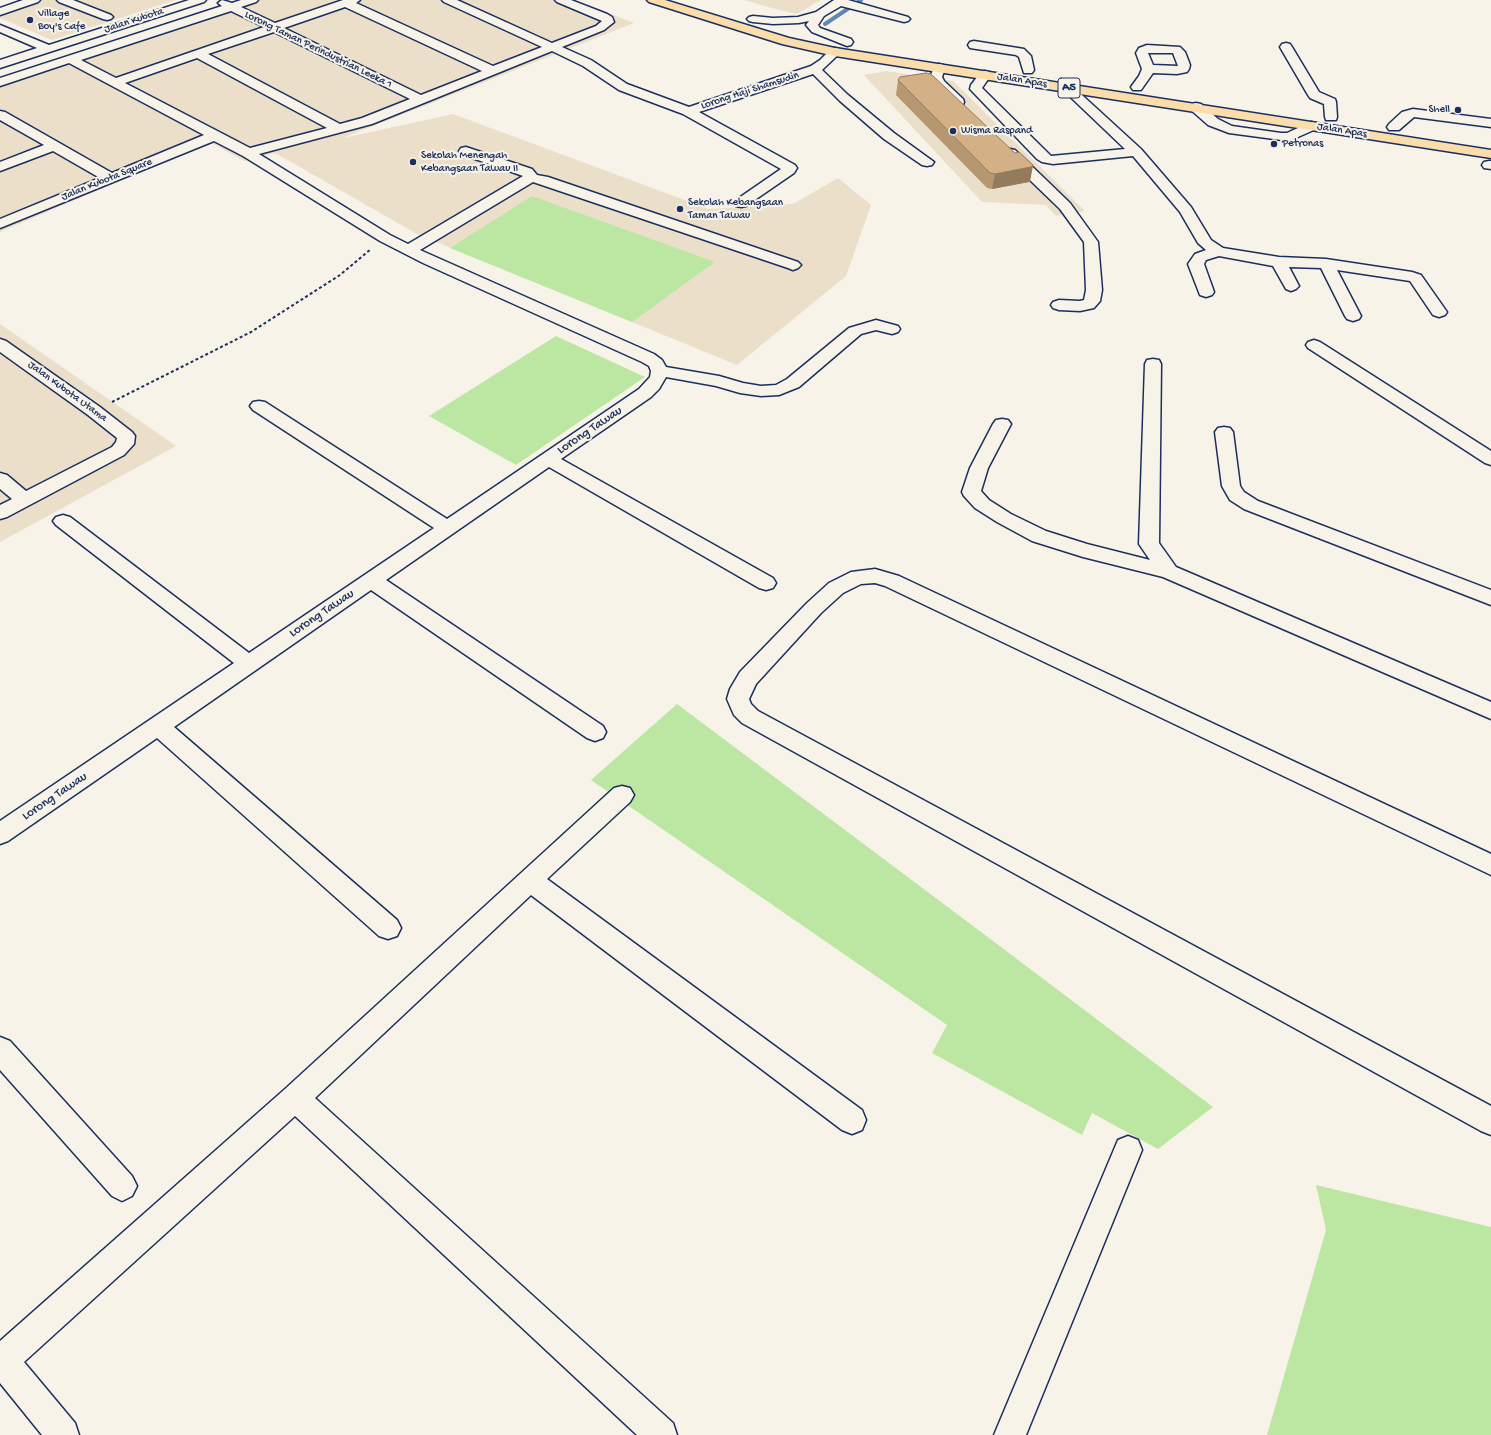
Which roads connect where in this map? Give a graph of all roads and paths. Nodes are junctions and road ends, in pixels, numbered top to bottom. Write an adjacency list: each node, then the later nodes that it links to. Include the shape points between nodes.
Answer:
1 (34, 0): 12 (street)
2 (63, 0): 14 (street)
3 (200, 0): 23 (street, Jalan Kubota)
4 (252, 0): 11 (street)
5 (448, 0): 21 (street, Lorong Haji Shamsudin)
6 (561, 0): 21 (street, via 608,19 608,22)
7 (653, 0): 24 (highway, Jalan Apas / A5, via 786,41)
8 (691, 0): 15 (highway, Jalan Apas / A5)
9 (350, 2): 18 (street); 32 (street)
10 (843, 2): 13 (street); 16 (street)
11 (223, 3): 18 (street, Lorong Taman Perindustrian Leeka 1); 26 (street)
12 (0, 12)
13 (820, 14): 15 (street, via 789,22); 19 (street, via 812,26)
14 (107, 17)
15 (753, 19): 19 (highway, Jalan Apas / A5, via 794,32)
16 (904, 20)
17 (0, 28): 23 (street)
18 (274, 28): 25 (street); 38 (street, Lorong Taman Perindustrian Leeka 1)
19 (847, 42): 31 (highway, Jalan Apas / A5)
20 (974, 45): 31 (street, via 1020,52 1025,56)
21 (553, 46): 32 (street); 41 (street, Lorong Haji Shamsudin, via 587,63 623,88)
22 (1286, 47): 43 (street, via 1314,95 1330,102)
23 (48, 49): 27 (street, Jalan Kubota)
24 (835, 52): 28 (highway, Jalan Apas / A5); 29 (street, Lorong Haji Shamsudin)
25 (198, 54): 35 (street); 47 (street)
26 (70, 59): 34 (street); 35 (street)
27 (0, 64)
28 (938, 68): 33 (highway, Jalan Apas / A5); 40 (street, via 936,77 939,83)
29 (815, 69): 41 (street, Lorong Haji Shamsudin); 56 (street, via 844,98)
30 (1148, 69): 37 (street)
31 (1028, 70): 37 (highway, Jalan Apas / A5)
32 (493, 71): 38 (street)
33 (985, 75): 36 (highway, Jalan Apas / A5); 53 (street, via 976,89 1047,159)
34 (0, 82)
35 (114, 83): 49 (street)
36 (1067, 88): 39 (highway, Jalan Apas / A5); 53 (street)
37 (1137, 88): 43 (highway, Jalan Apas / A5)
38 (420, 100): 47 (street)
39 (1196, 108): 45 (street, via 1219,126 1281,137 1289,137)
40 (965, 109)
41 (688, 111): 60 (street, via 790,168)
42 (1, 116): 51 (street)
43 (1331, 118): 46 (highway, Jalan Apas / A5)
44 (1491, 123): 46 (street, via 1413,113)
45 (1311, 126): 55 (highway, Jalan Apas)
46 (1394, 127): 48 (highway, Jalan Apas / A5)
47 (339, 129): 54 (street)
48 (1409, 129)
49 (214, 136): 54 (street); 58 (street, Jalan Kubota Square)
50 (998, 141): 70 (street, via 1065,206 1091,242 1094,290 1092,301 1080,306)
51 (54, 146): 57 (street); 58 (street)
52 (466, 151): 59 (street, via 527,172)
53 (1136, 152): 64 (street, via 1186,210 1205,243)
54 (248, 153): 62 (street)
55 (1490, 161)
56 (927, 162)
57 (0, 167)
58 (111, 178): 61 (street, Jalan Kubota Square)
59 (532, 178): 63 (street); 67 (street)
60 (741, 203)
61 (0, 224)
62 (385, 238): 63 (street); 79 (path, via 340,275 251,332)
63 (409, 250): 77 (street, via 648,358 656,364)
64 (1218, 251): 65 (street); 69 (street, via 1200,257 1196,264)
65 (1279, 262): 66 (street); 68 (street)
66 (1326, 264): 71 (street, via 1397,273 1416,278); 72 (street)
67 (793, 265)
68 (1290, 286)
69 (1206, 292)
70 (1059, 305)
71 (1439, 312)
72 (1353, 316)
73 (892, 329): 77 (street, via 876,325 855,331 793,383 779,390 740,388 719,381)
74 (0, 344): 79 (street, Jalan Kubota Utama)
75 (1314, 345): 83 (street)
76 (1153, 364): 89 (street, via 1150,544)
77 (659, 371): 82 (street, Lorong Tawau, via 653,385 645,393)
78 (259, 406): 88 (street)
79 (94, 411): 85 (street, Jalan Kubota Utama, via 126,436 126,444 118,451)
80 (1002, 424): 89 (street, via 979,468 971,492 982,504 1039,536)
81 (1224, 432): 92 (street, via 1231,486 1237,496 1252,505)
82 (548, 459): 88 (street, Lorong Tawau); 91 (street)
83 (1491, 459)
84 (0, 479): 85 (street)
85 (25, 500): 86 (street)
86 (0, 513)
87 (63, 521): 93 (street)
88 (448, 528): 90 (street, Lorong Tawau)
89 (1169, 572): 94 (street)
90 (372, 580): 93 (street, Lorong Tawau); 96 (street)
91 (766, 583)
92 (1491, 598)
93 (248, 664): 95 (street, Lorong Tawau)
94 (1491, 711)
95 (158, 726): 98 (street, Lorong Tawau); 101 (street)
96 (595, 732)
97 (622, 794): 100 (street)
98 (0, 834)
99 (1491, 865): 105 (street, via 892,581 875,576 858,577 836,588 748,678 738,699 750,717)
100 (531, 881): 103 (street); 104 (street)
101 (388, 928)
102 (0, 1050): 107 (street)
103 (295, 1098): 108 (street); 110 (street)
104 (852, 1120)
105 (1491, 1121)
106 (1128, 1150): 111 (street)
107 (122, 1186)
108 (1, 1361): 109 (street)
109 (63, 1435)
110 (661, 1435)
111 (1010, 1435)

